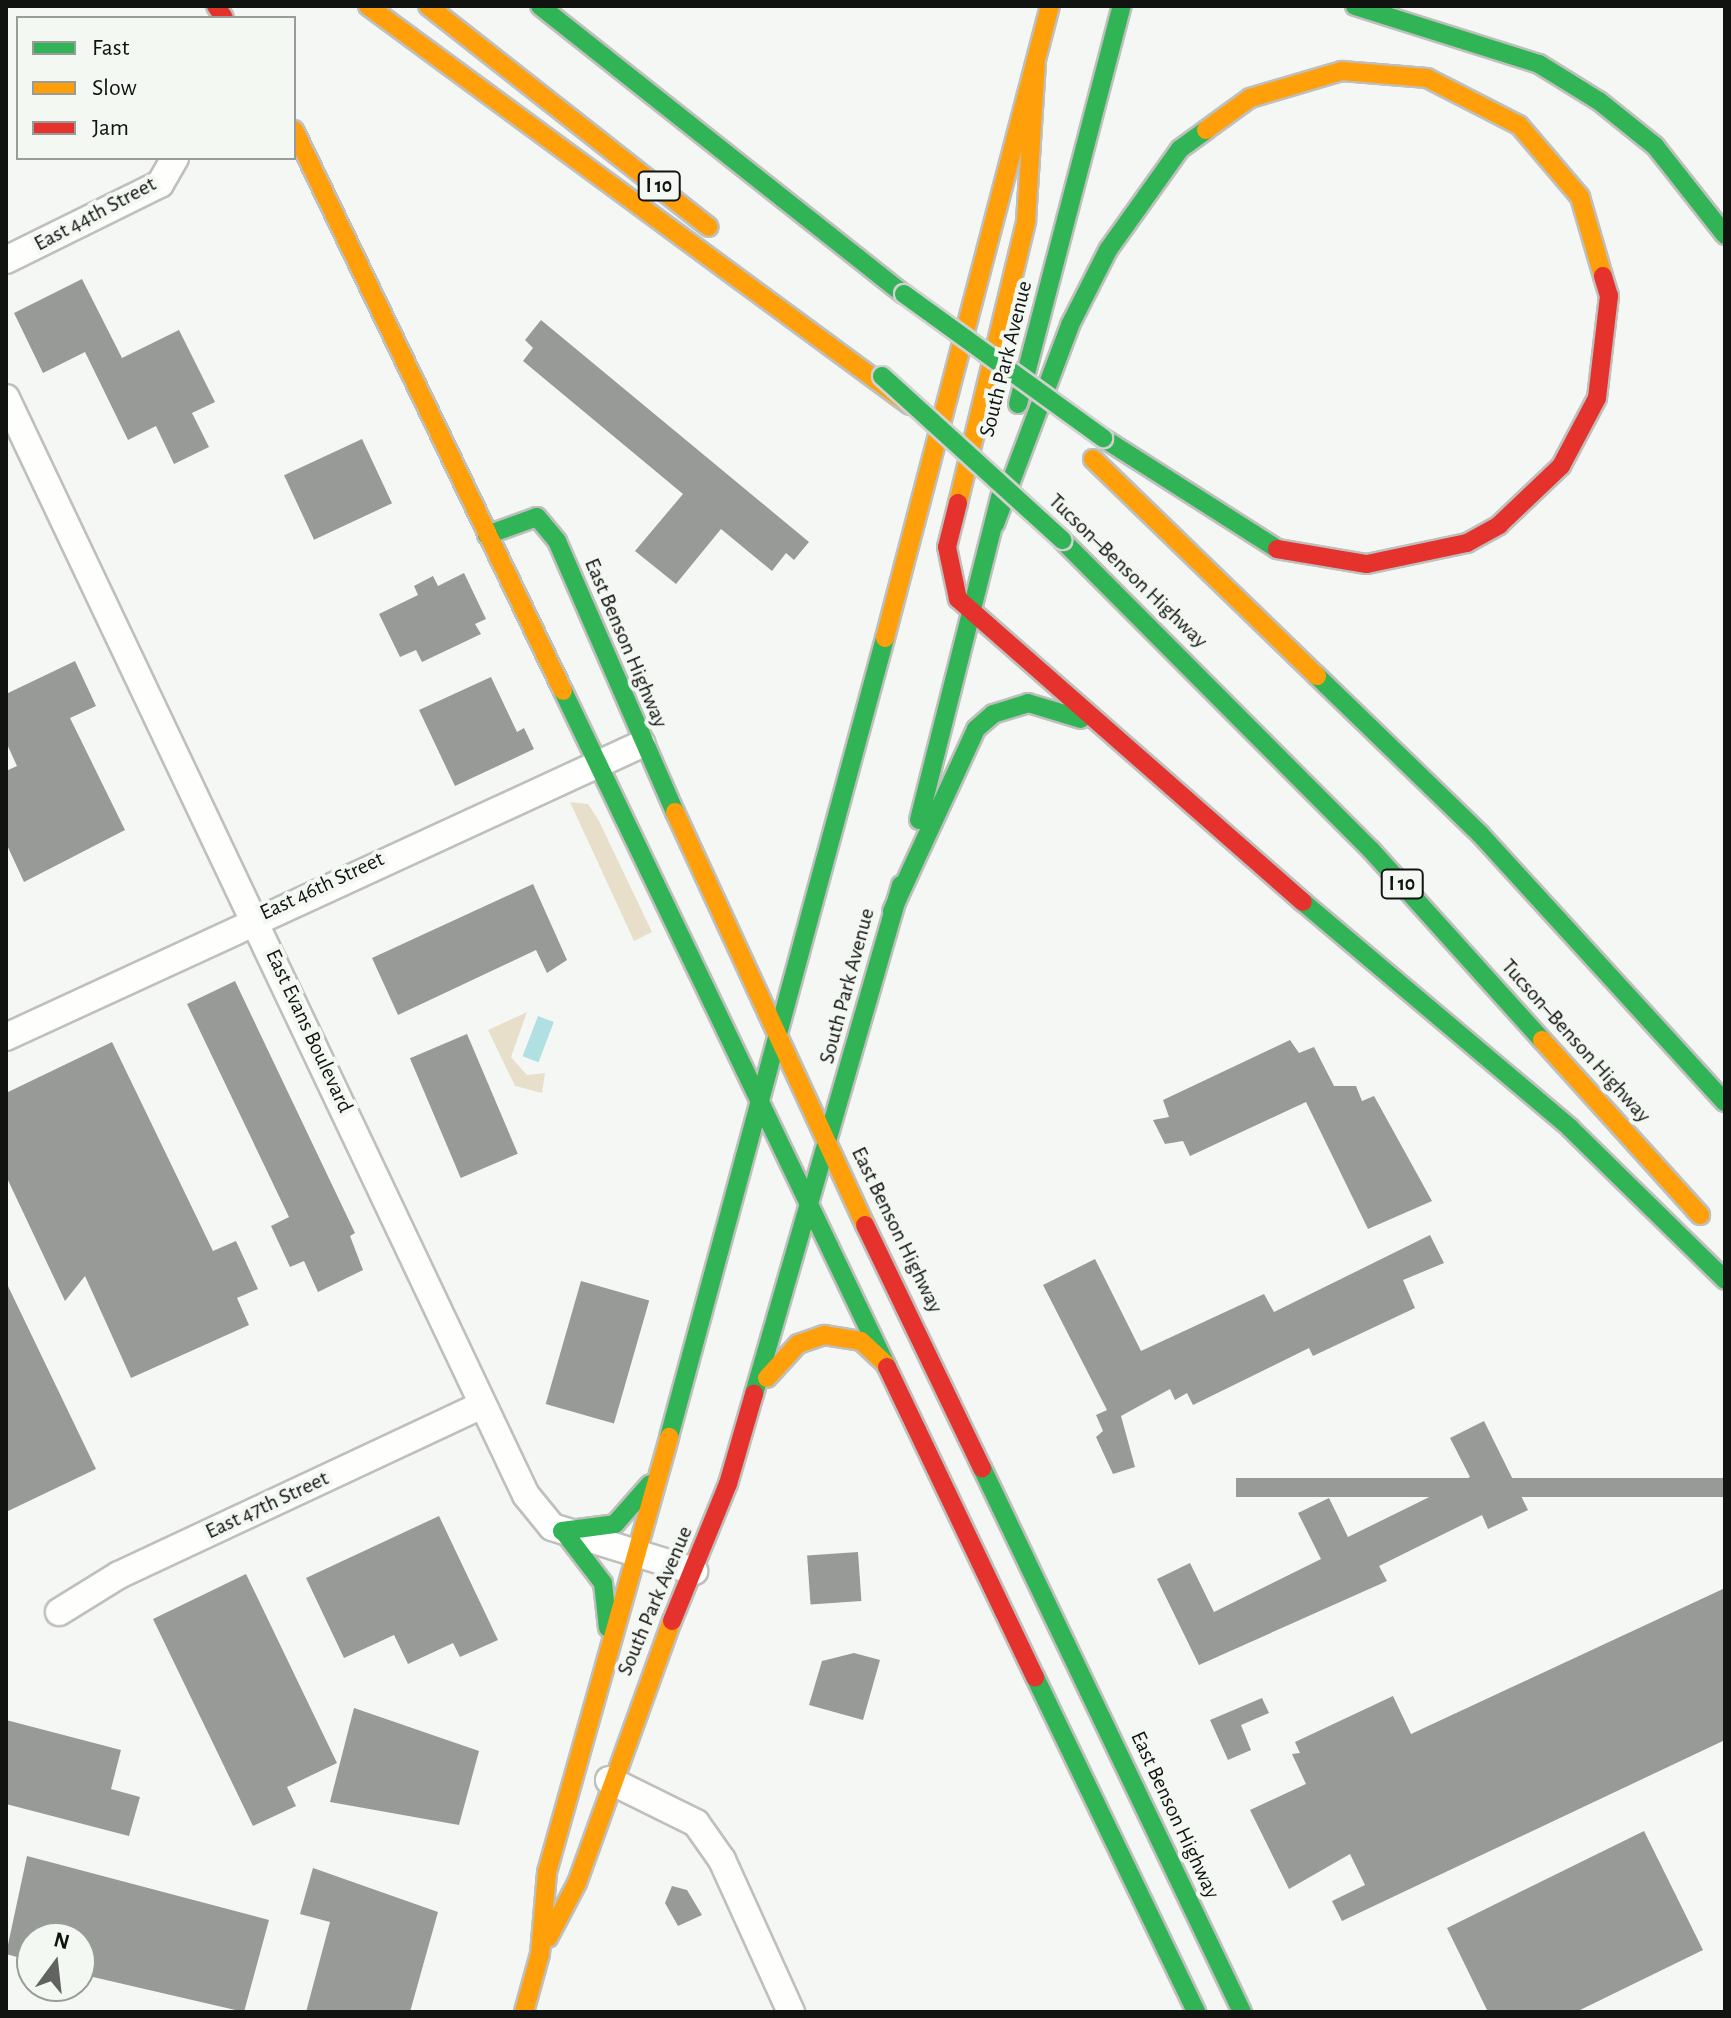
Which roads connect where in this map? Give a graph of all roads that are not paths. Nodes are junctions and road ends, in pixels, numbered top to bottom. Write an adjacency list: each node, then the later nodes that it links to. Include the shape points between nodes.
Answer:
1 (368, 6): 13 (main road)
2 (428, 6): 13 (main road, Tucson–Benson Highway / I 10, via 660,186)
3 (540, 6): 12 (main road)
4 (1050, 6): 7 (main road, South Park Avenue)
5 (1122, 6): 15 (main road, South Park Avenue, via 1010,434)
6 (1355, 6): 10 (main road, via 1539,64 1599,101 1655,146)
7 (1036, 64): 17 (main road, via 1026,221 947,547 948,572); 24 (main road, South Park Avenue)
8 (296, 134): 16 (main road)
9 (174, 160): 11 (street, East 44th Street, via 160,184)
10 (1725, 235)
11 (6, 260)
12 (904, 294): 15 (main road, bridge, via 1103,438 1230,525 1293,555 1367,564 1467,543 1499,525 1561,466 1597,398 1609,296 1580,197 1519,125 1427,78 1342,71 1250,98 1180,149 1136,204 1070,325); 26 (main road, bridge, via 1086,452 1480,834)
13 (881, 380): 29 (main road, Tucson–Benson Highway / I 10, bridge, via 1062,540 1371,850)
14 (6, 398): 22 (street, East Evans Boulevard)
15 (995, 524): 17 (main road, South Park Avenue)
16 (487, 535): 19 (main road, East Benson Highway, via 525,517 548,525); 20 (main road)
17 (971, 618): 18 (main road); 21 (main road, South Park Avenue)
18 (1109, 738): 21 (main road, via 1046,704 993,714 961,752); 30 (main road, via 1539,1101)
19 (642, 744): 20 (street, East 46th Street); 24 (main road, East Benson Highway)
20 (596, 763): 22 (street, East 46th Street); 25 (main road)
21 (892, 911): 27 (main road, South Park Avenue)
22 (256, 916): 23 (street, East 46th Street); 33 (street, East Evans Boulevard)
23 (6, 1037)
24 (778, 1042): 25 (main road, South Park Avenue); 27 (main road, East Benson Highway)
25 (762, 1096): 28 (main road); 34 (main road, South Park Avenue)
26 (1725, 1102)
27 (828, 1142): 28 (main road, South Park Avenue); 41 (main road, East Benson Highway)
28 (811, 1204): 31 (main road); 32 (main road, South Park Avenue)
29 (1717, 1235)
30 (1725, 1280)
31 (894, 1376): 32 (main road, via 861,1341 824,1335 788,1352); 42 (main road)
32 (755, 1401): 37 (main road, South Park Avenue)
33 (480, 1406): 35 (street, East Evans Boulevard, via 526,1495); 38 (street, East 47th Street, via 119,1575)
34 (658, 1473): 35 (main road, via 615,1524); 36 (main road, South Park Avenue)
35 (563, 1532): 36 (street, East Evans Boulevard); 39 (main road, via 603,1583)
36 (636, 1556): 37 (street, East Evans Boulevard); 39 (main road, South Park Avenue)
37 (694, 1571): 40 (main road, South Park Avenue)
38 (59, 1612)
39 (608, 1656): 43 (main road, South Park Avenue, via 547,1872)
40 (609, 1780): 43 (main road, South Park Avenue, via 577,1883); 45 (street, via 696,1823 722,1860)
41 (1199, 1921): 42 (main road); 47 (main road, East Benson Highway)
42 (1160, 1937): 46 (main road)
43 (540, 1954): 44 (main road, South Park Avenue)
44 (524, 2012)
45 (791, 2012)
46 (1196, 2012)
47 (1242, 2012)

